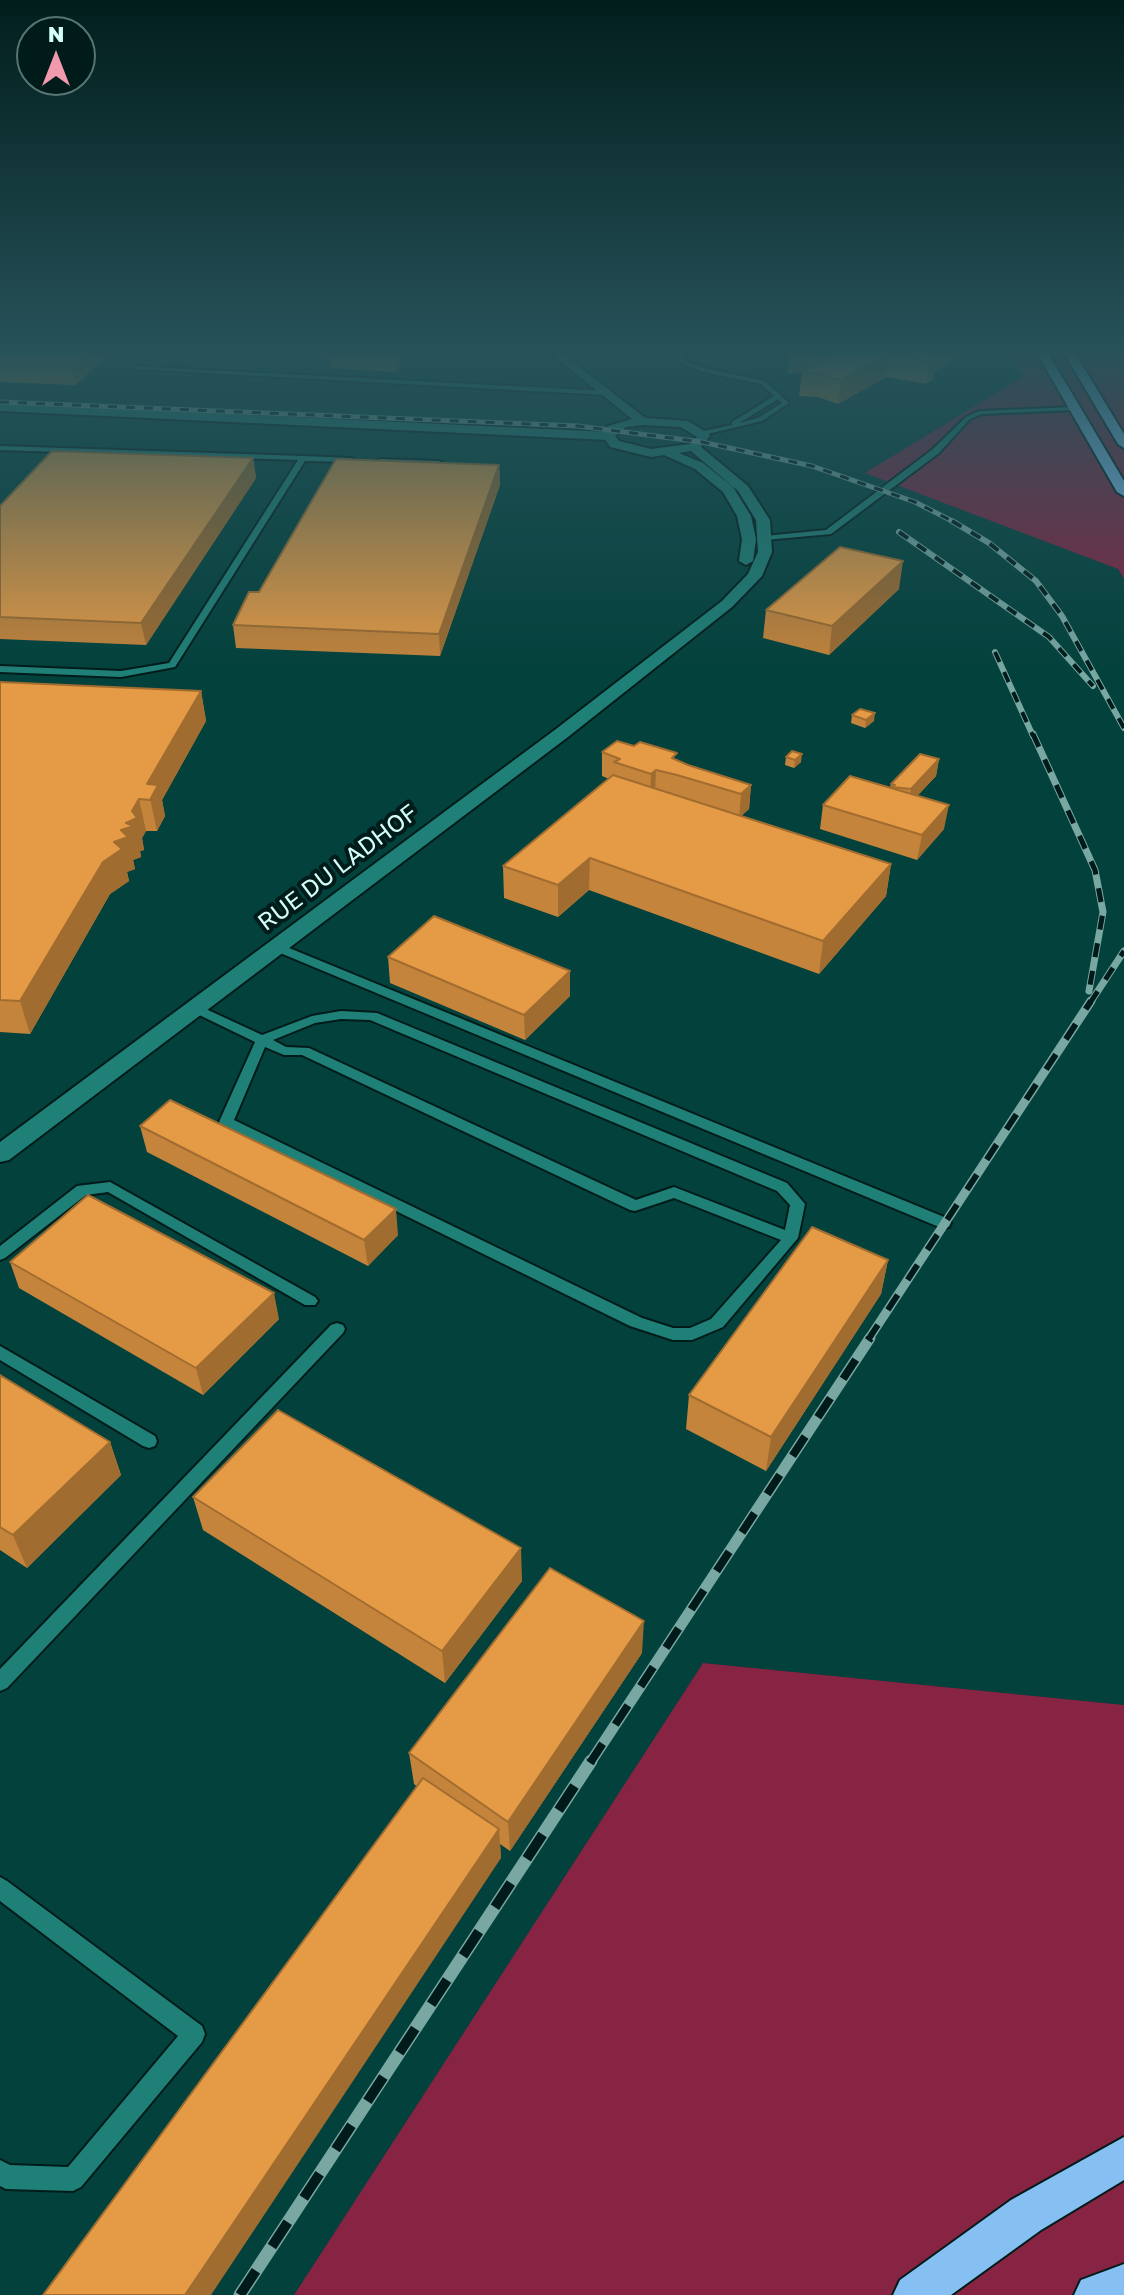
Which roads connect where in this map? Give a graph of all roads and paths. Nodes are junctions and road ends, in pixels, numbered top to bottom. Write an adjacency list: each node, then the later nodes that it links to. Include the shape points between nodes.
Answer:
1 (302, 460): 11 (lane, via 172,665 121,674)
2 (360, 460): 7 (lane)
3 (685, 460): 10 (main road, RUE DU LADHOF, via 728,490 744,516 749,539 742,575)
4 (710, 460): 9 (main road, via 756,505)
5 (924, 460): 9 (lane, via 828,532)
6 (1105, 460): 8 (highway)
7 (439, 463)
8 (1124, 492)
9 (765, 538): 10 (main road, RUE DU LADHOF, via 755,576)
10 (705, 622): 12 (main road, RUE DU LADHOF)
11 (0, 669)
12 (277, 947): 13 (main road, RUE DU LADHOF); 16 (lane)
13 (195, 1008): 14 (lane); 15 (main road, RUE DU LADHOF)
14 (262, 1040): 17 (lane, via 284,1051 304,1051 635,1206 674,1192); 17 (lane, via 312,1020 372,1016 782,1187 798,1204); 17 (lane, via 226,1122 636,1322 673,1334 692,1334 717,1323)
15 (0, 1154)
16 (944, 1223)
17 (791, 1238)
18 (0, 1254): 19 (lane, via 82,1190 110,1187)
19 (310, 1301)
20 (337, 1329): 23 (lane)
21 (0, 1352): 22 (lane)
22 (149, 1441)
23 (0, 1682)
24 (0, 1888): 26 (lane, via 194,2034 73,2179 6,2177)
25 (1124, 2157): 28 (highway, via 1026,2215)
26 (0, 2172)
27 (1124, 2285): 29 (highway)
28 (915, 2295)
29 (1096, 2295)

